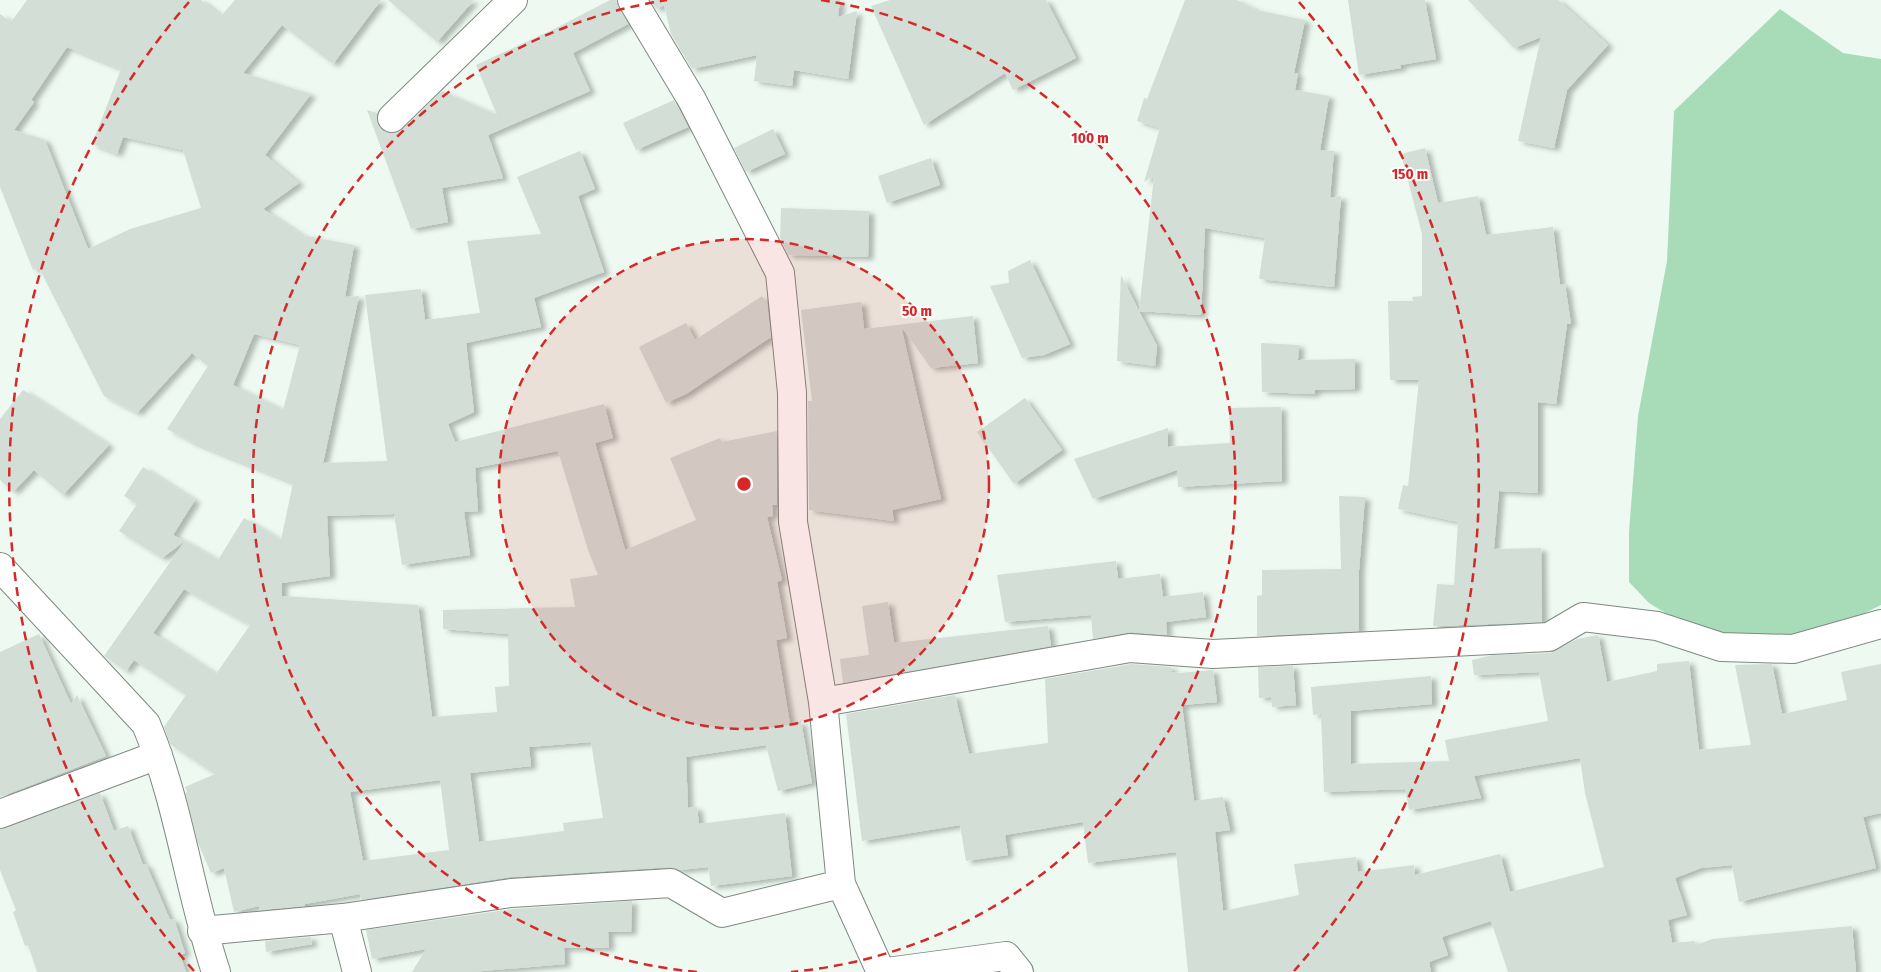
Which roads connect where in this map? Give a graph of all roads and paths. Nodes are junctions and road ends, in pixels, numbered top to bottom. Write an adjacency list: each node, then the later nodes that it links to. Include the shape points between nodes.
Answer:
1 (513, 0): 3 (street)
2 (632, 0): 6 (street, via 692,100 780,273 792,393 793,522)
3 (392, 118)
4 (0, 567): 7 (street, via 146,724)
5 (1880, 627): 6 (street, via 1792,649 1721,647 1656,626 1583,618 1549,637 1213,654 1130,648)
6 (823, 702): 9 (street)
7 (158, 755): 8 (street); 11 (street)
8 (0, 814)
9 (841, 884): 10 (street, via 722,913 671,883 511,892); 14 (street)
10 (343, 918): 11 (street); 13 (street)
11 (202, 931): 12 (street)
12 (216, 972)
13 (357, 972)
14 (880, 972)
15 (887, 972): 16 (street, via 1006,956)
16 (1019, 972)

